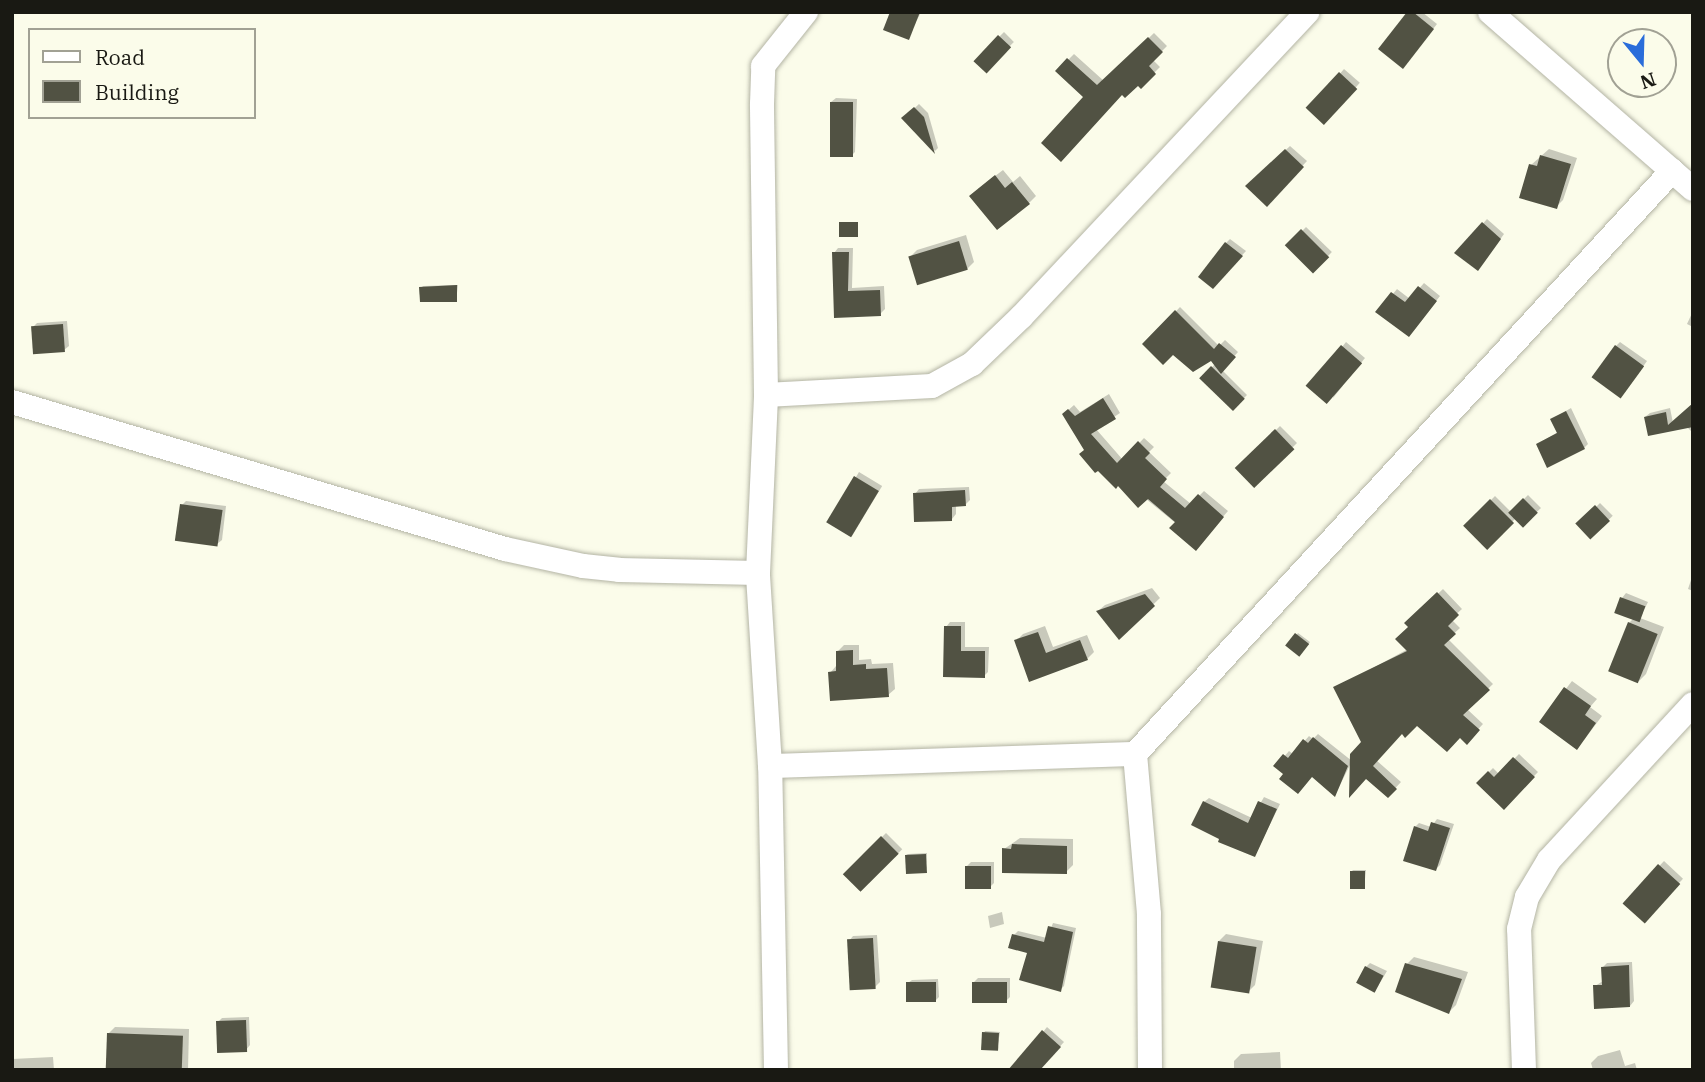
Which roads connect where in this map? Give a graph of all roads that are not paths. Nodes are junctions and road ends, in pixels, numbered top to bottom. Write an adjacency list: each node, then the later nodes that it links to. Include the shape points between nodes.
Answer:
1 (806, 12): 6 (street, via 763,66 761,243)
2 (1307, 12): 6 (street, via 1023,316 972,364 932,386)
3 (1490, 12): 4 (street)
4 (1672, 171): 5 (street); 10 (street)
5 (1693, 189)
6 (766, 395): 8 (street)
7 (12, 402): 8 (street, via 505,549 607,569)
8 (758, 573): 11 (street)
9 (1693, 704): 14 (street, via 1549,860 1527,897 1520,929)
10 (1135, 754): 11 (street); 13 (street, via 1149,914)
11 (770, 766): 12 (street)
12 (776, 1070)
13 (1150, 1070)
14 (1524, 1070)

